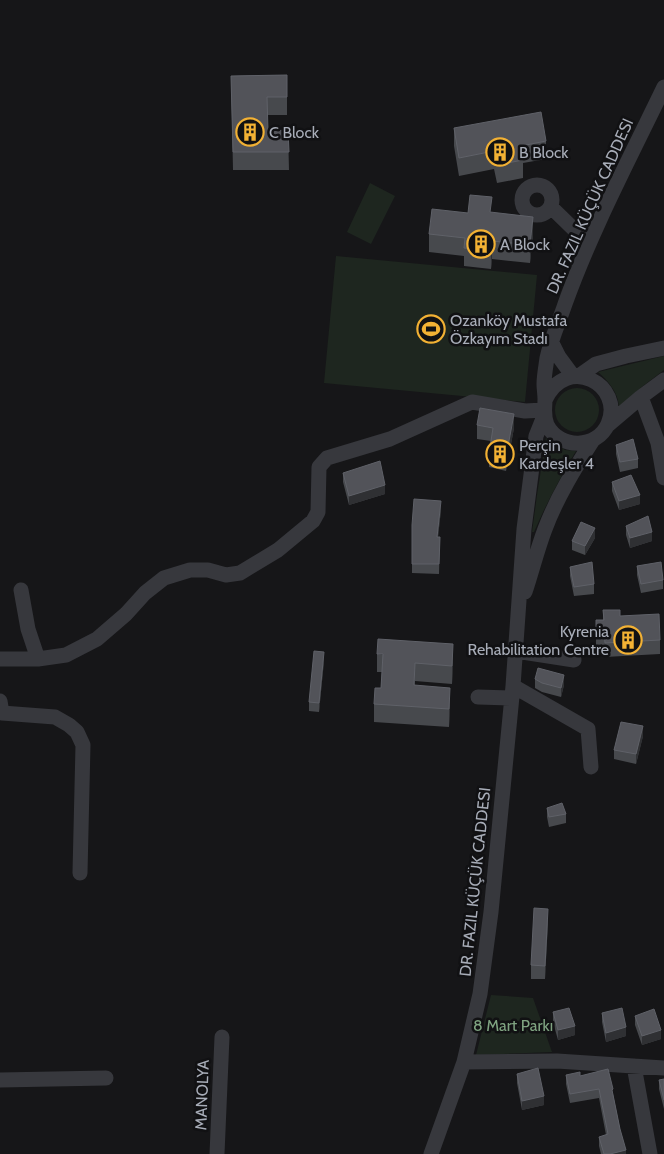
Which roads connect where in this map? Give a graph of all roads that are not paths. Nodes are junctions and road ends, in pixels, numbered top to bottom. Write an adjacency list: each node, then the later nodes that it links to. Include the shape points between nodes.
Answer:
1 (664, 87): 3 (street)
2 (551, 207): 3 (street)
3 (589, 244): 4 (street)
4 (552, 341): 6 (street, via 559,357); 9 (street, via 544,382)
5 (664, 348): 6 (street, via 596,364)
6 (576, 376): 9 (street, via 564,379 549,391); 10 (street, via 590,378 606,393 611,414)
7 (664, 380): 8 (street)
8 (641, 397): 10 (street); 12 (street, via 658,443)
9 (544, 409): 11 (street, via 548,426 563,440 573,444); 14 (street, via 536,436 524,529); 17 (street, via 525,411 472,402 390,439 327,458 319,467 318,512 313,522 278,550 240,573 226,576 208,570 190,570 164,578 97,640 66,655)
10 (608, 425): 11 (street)
11 (594, 440): 14 (street, via 555,504)
12 (664, 478)
13 (20, 590): 17 (street)
14 (519, 607): 15 (street)
15 (516, 651): 18 (street); 19 (street)
16 (0, 659): 17 (street)
17 (38, 659)
18 (574, 660)
19 (512, 692): 20 (street); 22 (street, via 588,729); 25 (street, via 491,912 480,994)
20 (478, 697)
21 (0, 701): 23 (street, via 2,713 56,717 77,732 83,745)
22 (591, 767)
23 (80, 873)
24 (222, 1037): 30 (street, MANOLYA)
25 (464, 1062): 26 (street, via 557,1061); 31 (street)
26 (634, 1066): 27 (street); 32 (street)
27 (664, 1068)
28 (106, 1078): 29 (street)
29 (0, 1080)
30 (217, 1154)
31 (431, 1154)
32 (650, 1154)

